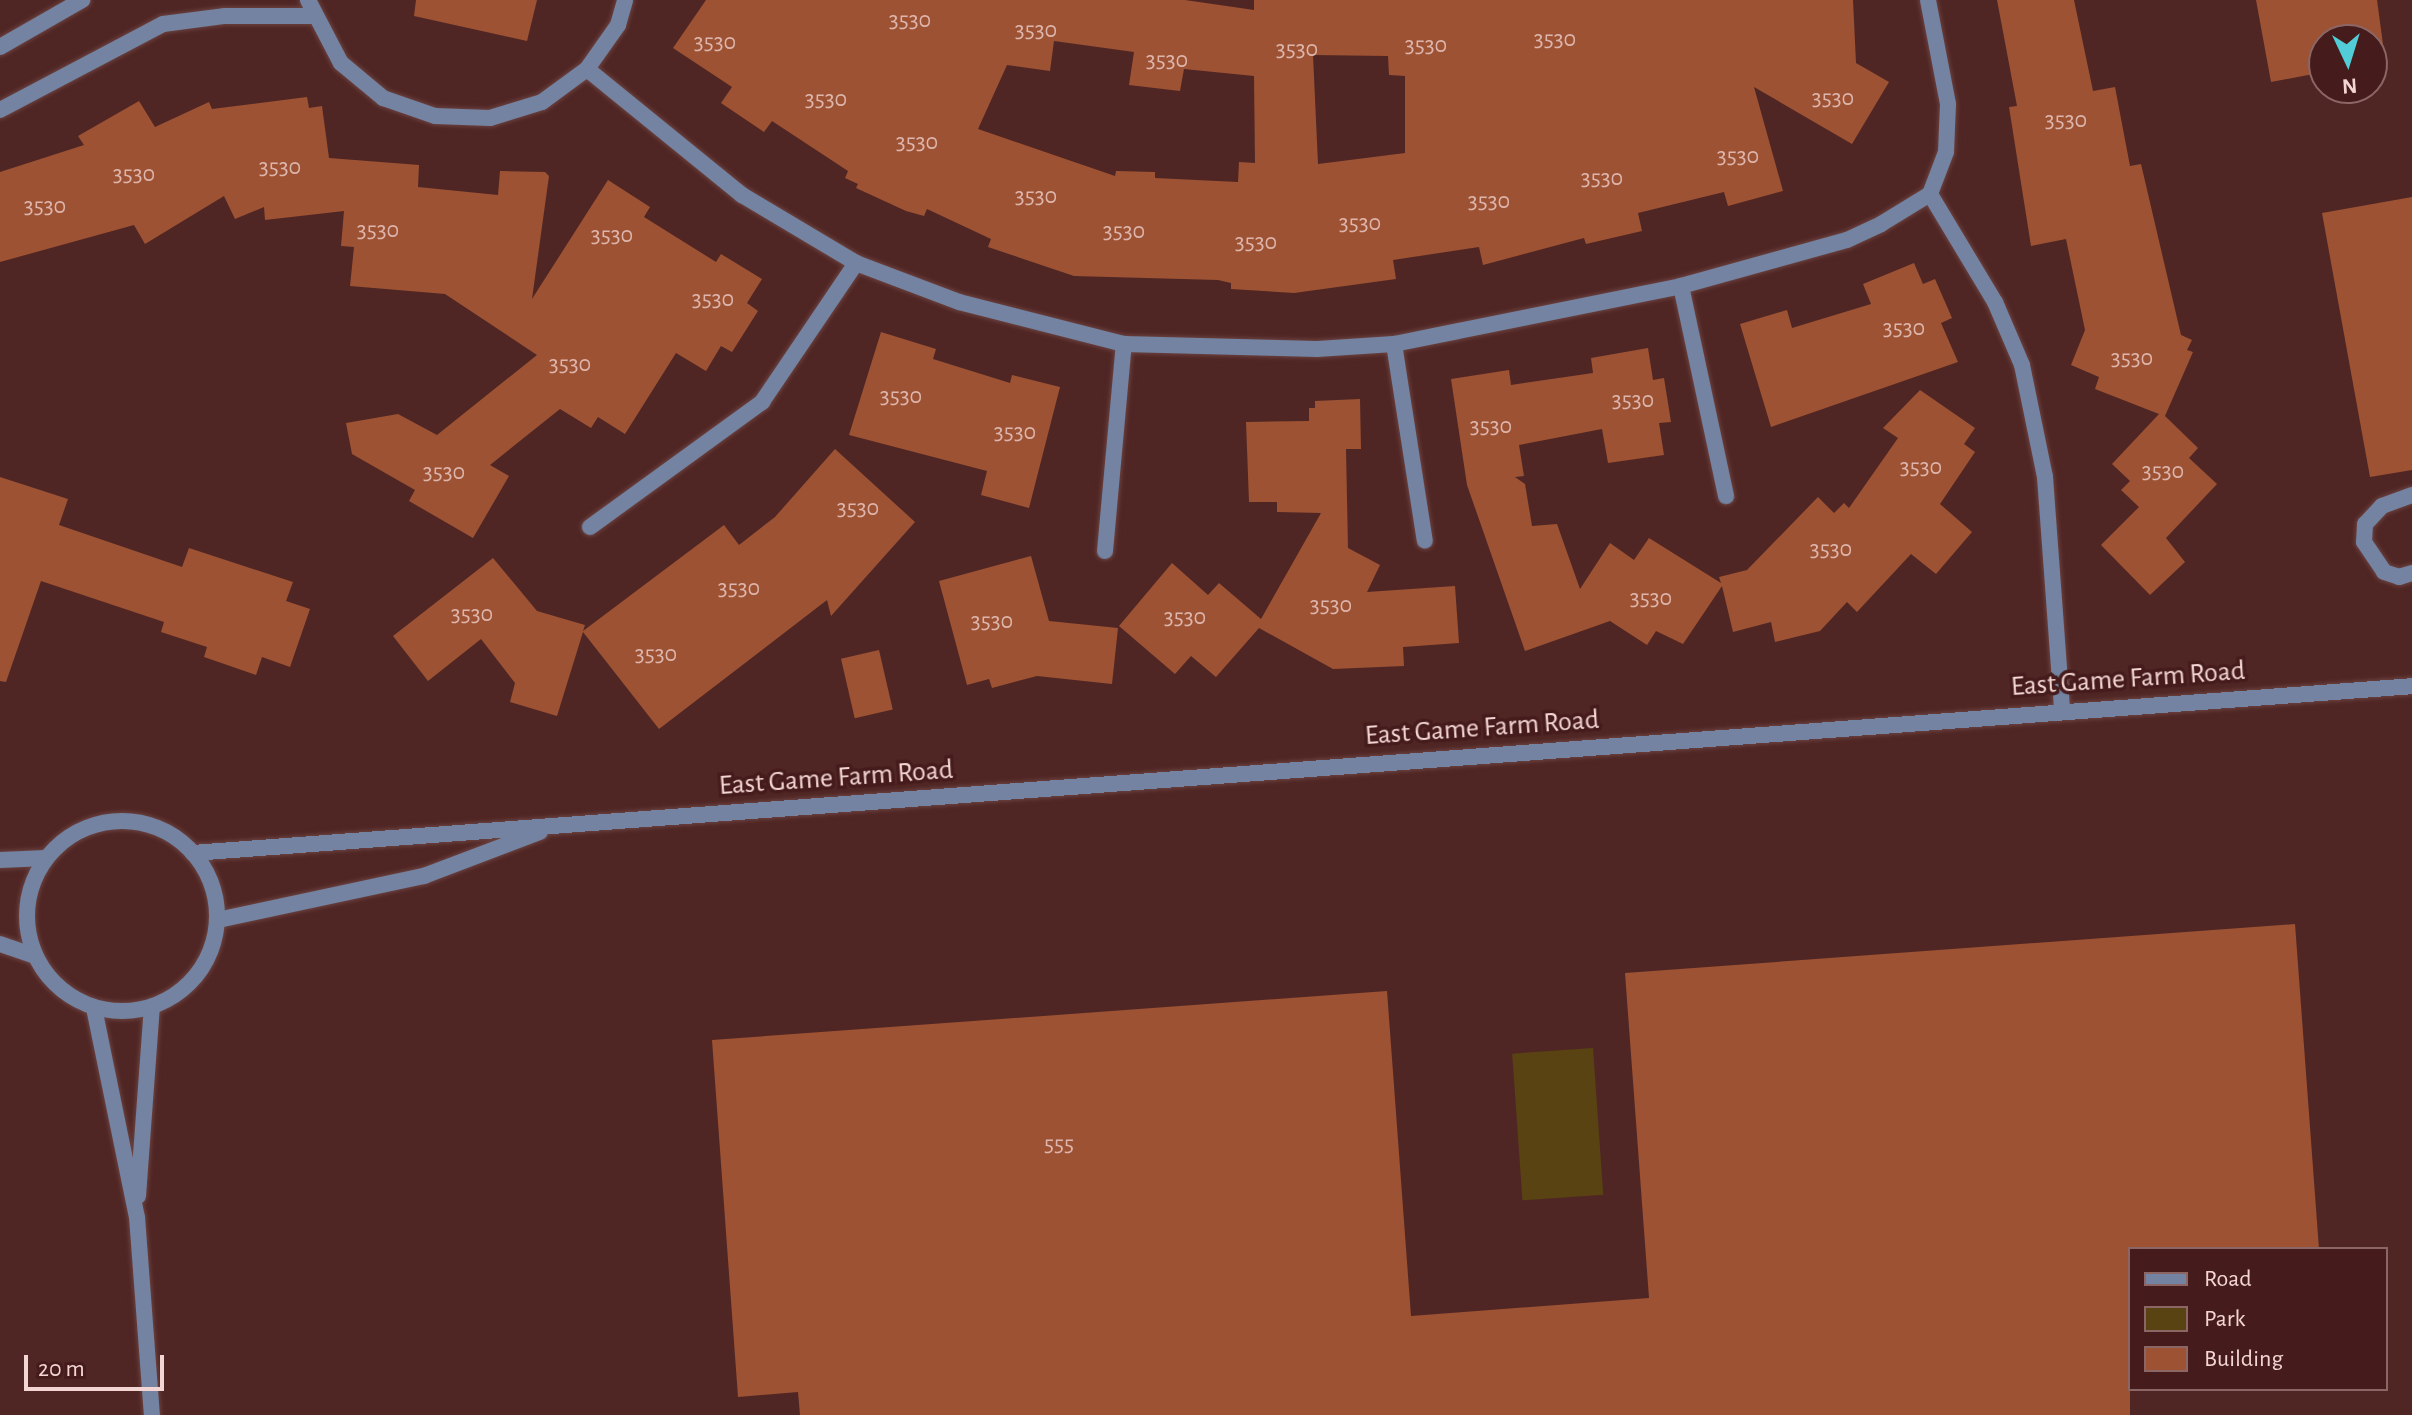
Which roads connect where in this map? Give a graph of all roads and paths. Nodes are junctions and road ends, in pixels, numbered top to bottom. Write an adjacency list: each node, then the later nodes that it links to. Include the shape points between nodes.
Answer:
1 (82, 0): 5 (street)
2 (625, 0): 6 (street, via 618,25)
3 (1928, 0): 8 (street, via 1948,104 1946,152)
4 (310, 8): 6 (street, via 341,63 383,98 435,116 490,118 542,102); 7 (street, via 163,24)
5 (0, 47)
6 (587, 69): 9 (street, via 742,195)
7 (0, 110)
8 (1930, 194): 10 (street, via 1847,240); 20 (street, via 1995,302 2022,365 2045,477)
9 (856, 263): 11 (street, via 959,302); 15 (street, via 762,402)
10 (1681, 286): 12 (street); 14 (street)
11 (1124, 344): 12 (street, via 1223,350); 17 (street)
12 (1394, 344): 16 (street)
13 (2412, 495): 18 (street, via 2382,506 2365,524 2364,542 2384,572 2399,577)
14 (1726, 496)
15 (590, 527)
16 (1425, 541)
17 (1105, 551)
18 (2412, 573)
19 (2412, 686): 20 (street, East Game Farm Road)
20 (2062, 709): 21 (street, East Game Farm Road)
21 (557, 826): 22 (street, East Game Farm Road); 25 (street, East Game Farm Road, via 424,876)
22 (193, 853): 23 (street, via 172,835 118,821 66,839); 25 (street, via 215,895)
23 (46, 858): 24 (street); 27 (street, via 30,889 26,923)
24 (0, 860)
25 (218, 920): 28 (street, via 199,974 178,994)
26 (0, 944): 27 (street)
27 (35, 956): 29 (street, via 49,979)
28 (152, 1007): 29 (street); 30 (street)
29 (94, 1008): 30 (street)
30 (137, 1217): 31 (street)
31 (152, 1415)

